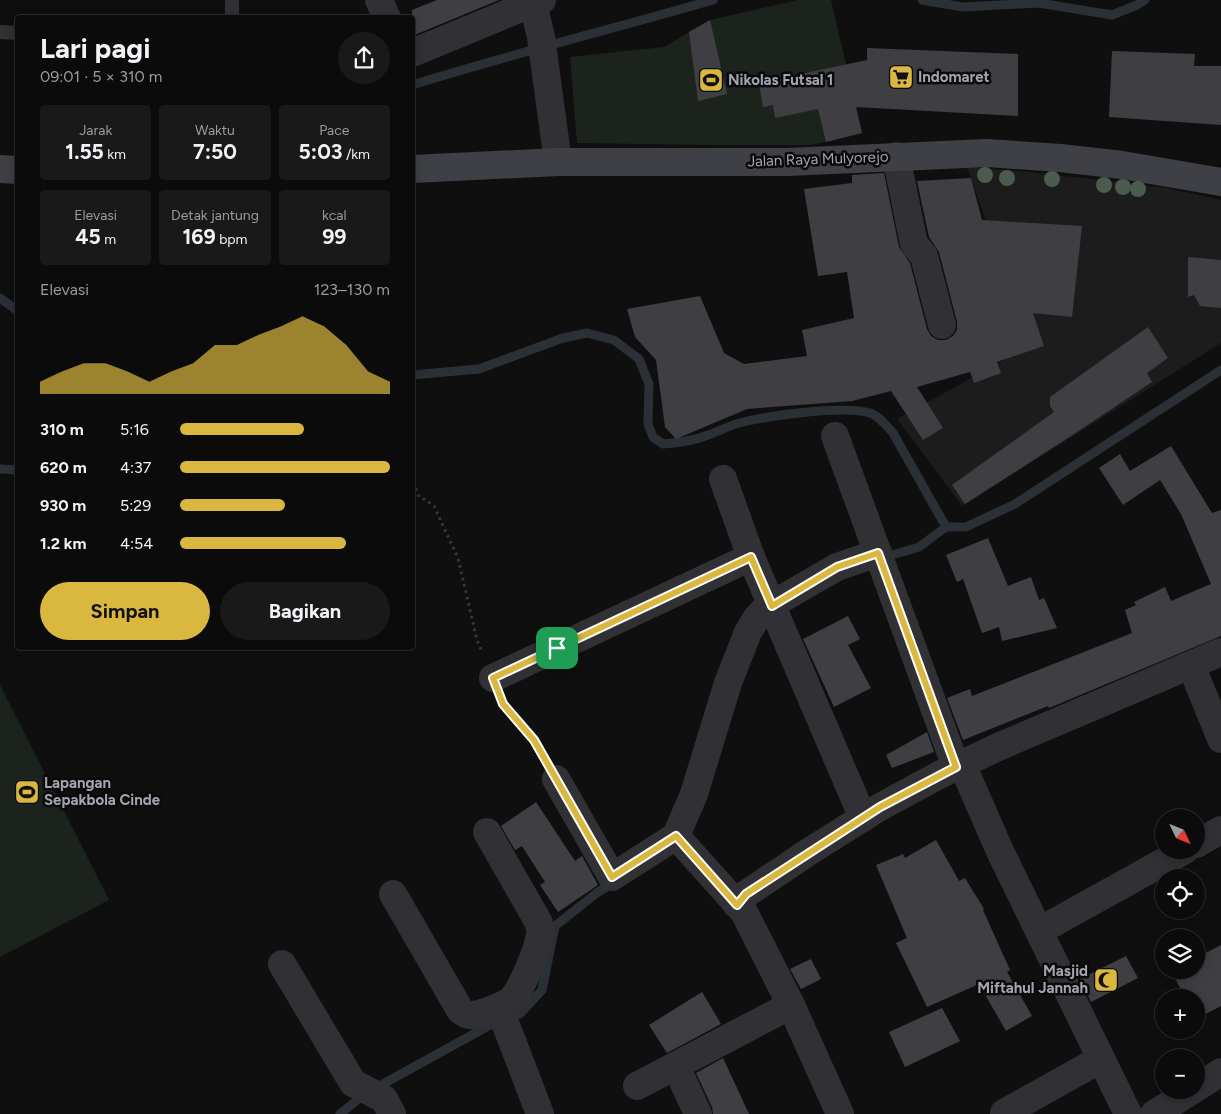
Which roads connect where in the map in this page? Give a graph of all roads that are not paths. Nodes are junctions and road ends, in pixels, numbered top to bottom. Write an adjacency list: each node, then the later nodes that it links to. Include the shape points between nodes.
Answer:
1 (232, 0): 4 (lane)
2 (379, 0): 5 (street)
3 (536, 1): 8 (street); 10 (street)
4 (232, 15)
5 (386, 15)
6 (0, 32): 7 (lane)
7 (15, 33)
8 (415, 52)
9 (896, 156): 10 (main road, Jalan Raya Mulyorejo, via 787,162); 14 (main road, Jalan Raya Mulyorejo, via 987,153 1051,158 1122,165); 15 (street, via 914,244 924,256)
10 (558, 162): 12 (main road, Jalan Raya Mulyorejo)
11 (0, 169): 13 (main road)
12 (415, 169)
13 (15, 170)
14 (1221, 182)
15 (942, 325)
16 (835, 436): 19 (street)
17 (723, 479): 18 (street)
18 (751, 557): 20 (street); 23 (street)
19 (880, 558): 20 (street, via 837,567); 25 (street)
20 (774, 610): 27 (street); 30 (street, via 766,608 746,638 728,683)
21 (1221, 652): 22 (street)
22 (1190, 665): 24 (street); 25 (street)
23 (493, 678)
24 (1221, 739)
25 (959, 765): 27 (street); 35 (street)
26 (556, 779): 30 (street, via 612,877)
27 (863, 818): 34 (street, via 746,894)
28 (1221, 830): 31 (street)
29 (486, 832): 38 (street, via 538,923 540,932 519,990)
30 (679, 839): 34 (street)
31 (1205, 839)
32 (1169, 859): 35 (street)
33 (393, 894): 38 (street, via 460,1010 471,1016)
34 (737, 905): 37 (street, via 744,912)
35 (1039, 931): 39 (street)
36 (282, 964): 46 (street, via 353,1083 384,1099)
37 (791, 1005): 40 (street); 49 (street)
38 (499, 1007): 47 (street)
39 (1101, 1059): 45 (street); 50 (street)
40 (676, 1066): 43 (street); 48 (street)
41 (1221, 1072): 42 (street)
42 (1205, 1082)
43 (637, 1086)
44 (1178, 1099): 51 (street)
45 (1004, 1113)
46 (392, 1114)
47 (540, 1114)
48 (698, 1114)
49 (840, 1114)
50 (1128, 1114)
51 (1154, 1114)

